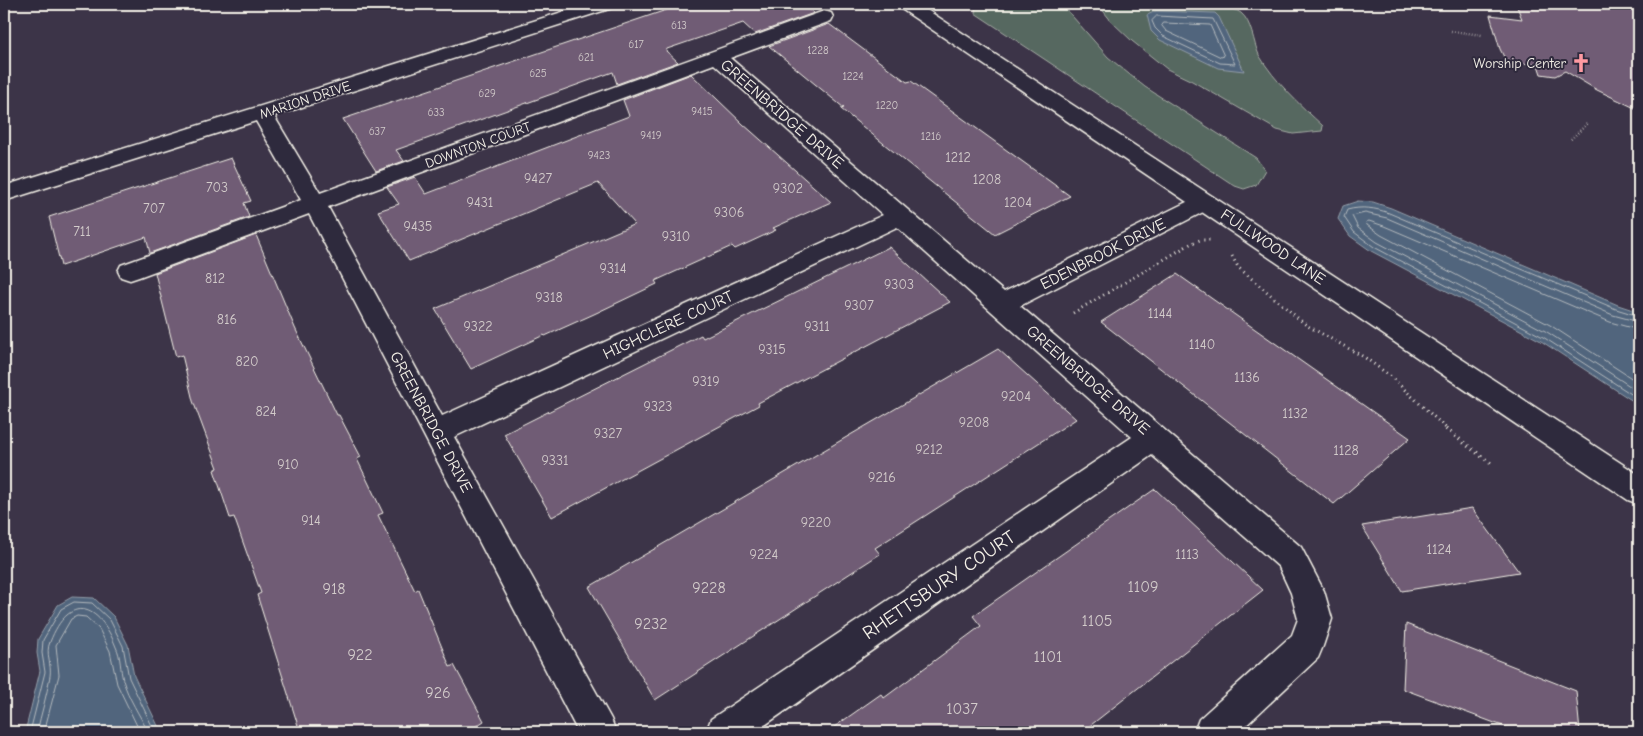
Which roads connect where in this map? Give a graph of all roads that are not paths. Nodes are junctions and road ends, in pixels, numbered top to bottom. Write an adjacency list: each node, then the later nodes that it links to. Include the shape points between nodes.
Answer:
1 (606, 4): 5 (street, MARION DRIVE)
2 (906, 4): 7 (street, FULLWOOD LANE)
3 (824, 17): 4 (street, DOWNTON COURT)
4 (717, 57): 8 (street, DOWNTON COURT); 9 (street, GREENBRIDGE DRIVE)
5 (262, 114): 6 (street, MARION DRIVE); 8 (street, GREENBRIDGE DRIVE)
6 (4, 194)
7 (1204, 202): 11 (street, EDENBROOK DRIVE); 14 (street, FULLWOOD LANE)
8 (315, 204): 10 (street, DOWNTON COURT); 12 (street, GREENBRIDGE DRIVE)
9 (899, 217): 11 (street, GREENBRIDGE DRIVE); 12 (street, HIGHCLERE COURT)
10 (130, 271)
11 (1001, 305): 13 (street, GREENBRIDGE DRIVE)
12 (436, 432): 15 (street, GREENBRIDGE DRIVE)
13 (1154, 438): 16 (street, RHETTSBURY COURT); 17 (street, GREENBRIDGE DRIVE, via 1290,556 1307,591 1315,619 1306,646)
14 (1639, 491)
15 (598, 732)
16 (724, 732)
17 (1212, 732)

